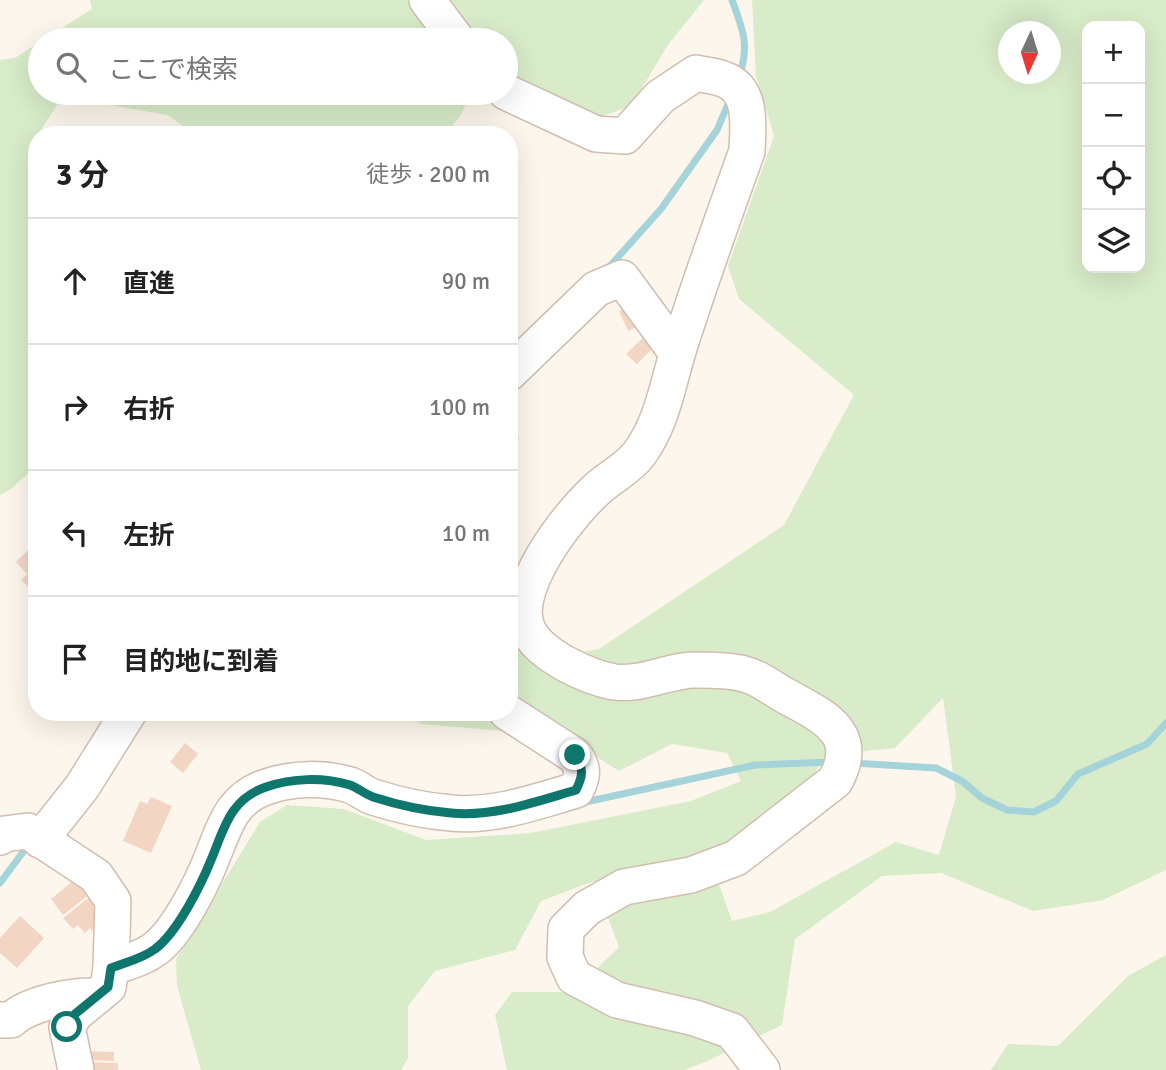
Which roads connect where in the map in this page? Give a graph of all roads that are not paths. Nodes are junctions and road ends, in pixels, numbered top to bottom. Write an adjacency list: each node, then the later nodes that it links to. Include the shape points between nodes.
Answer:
1 (427, 0): 2 (street)
2 (448, 28)
3 (518, 98): 4 (street, via 596,134 625,136 660,97 696,73 726,80 744,96 747,151)
4 (677, 353): 5 (street, via 622,278 596,289); 6 (street, via 661,415 638,455 594,492 553,540)
5 (518, 364)
6 (518, 612)
7 (518, 616): 14 (street, via 537,644 573,668 615,682 693,669 745,674 828,719 841,736 843,762 835,781 736,858 691,875 624,887 587,908 566,929 565,957 574,977 617,1000 732,1031)
8 (518, 719): 11 (street, via 575,755 583,766 576,790 478,815 393,803 324,780 266,786 246,796 222,828 211,861 170,934)
9 (123, 721): 10 (street, via 82,787)
10 (22, 836): 11 (street, via 96,876 113,901)
11 (106, 984): 12 (street, via 21,1011 11,1020); 13 (street, via 67,1027)
12 (0, 1020)
13 (76, 1070)
14 (762, 1070)

